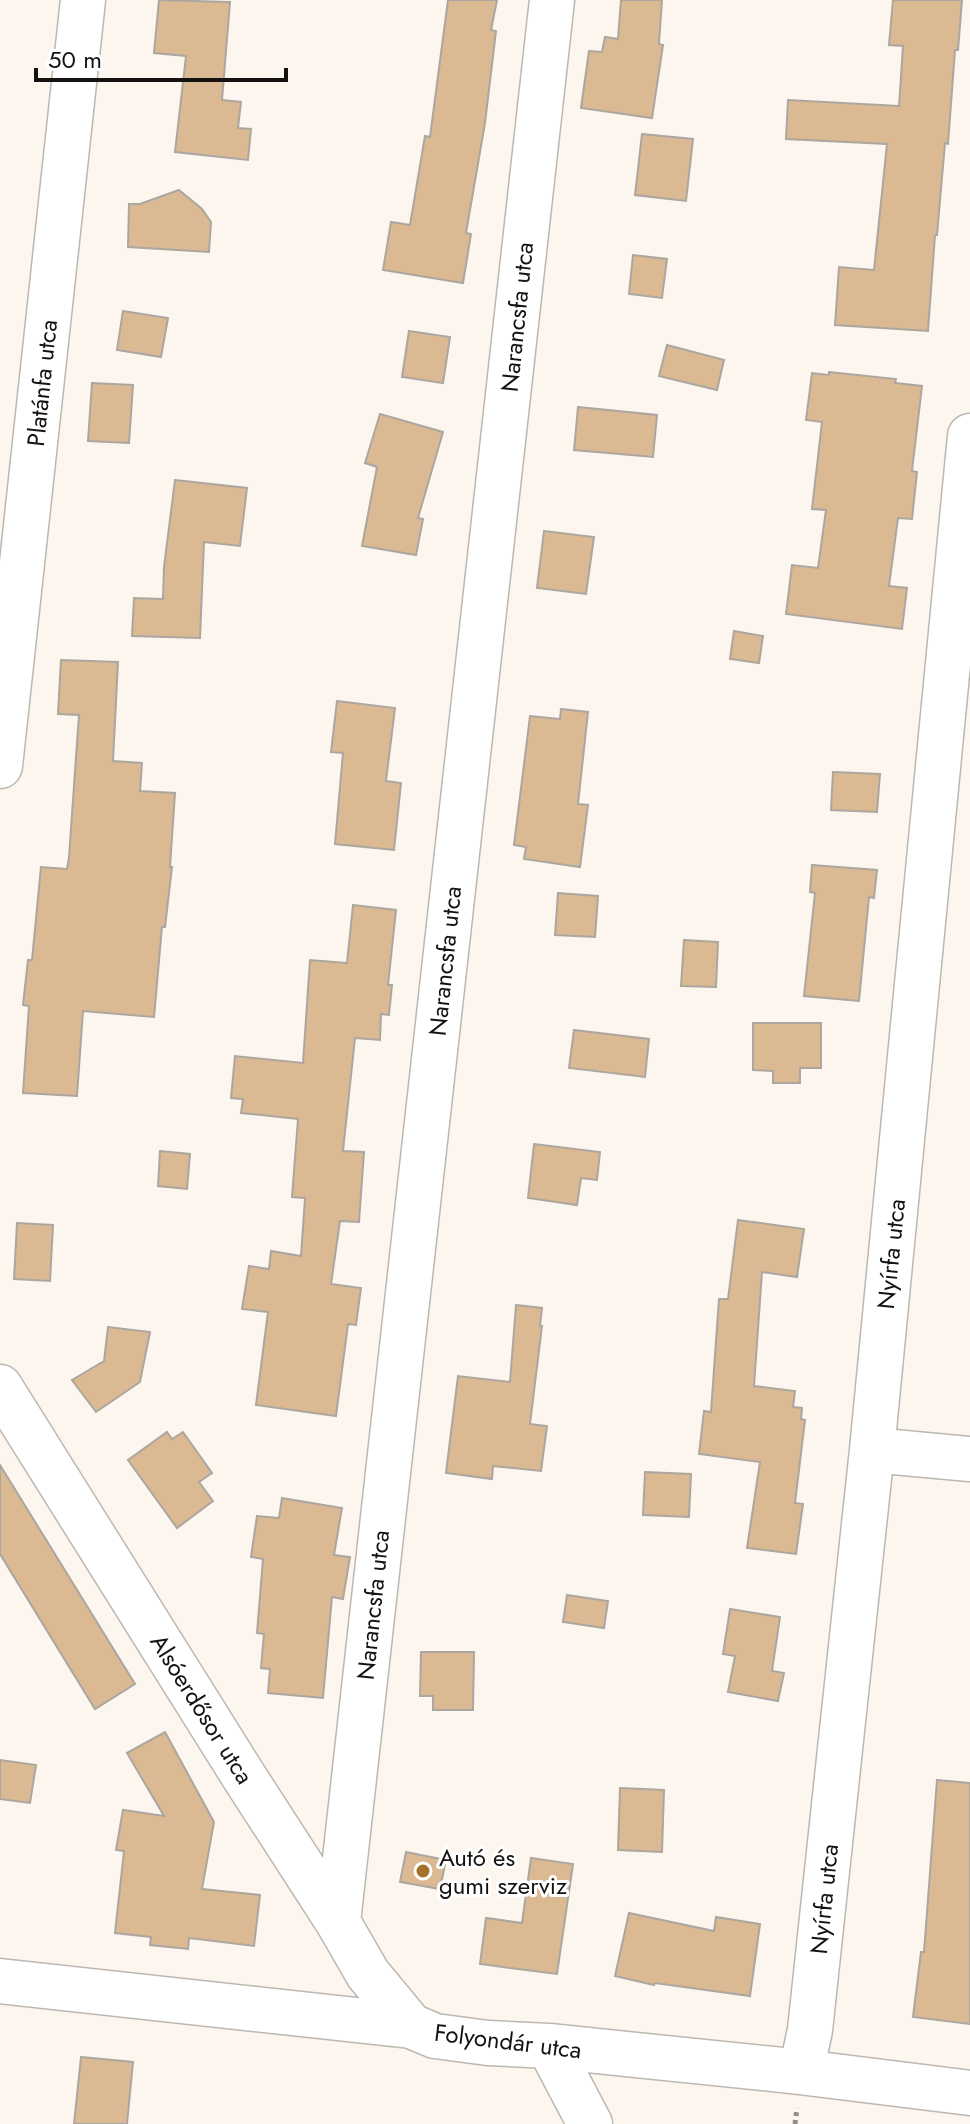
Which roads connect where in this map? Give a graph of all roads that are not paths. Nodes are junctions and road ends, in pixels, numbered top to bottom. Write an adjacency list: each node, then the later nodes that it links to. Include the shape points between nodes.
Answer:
1 (83, 0): 4 (street, Platánfa utca)
2 (552, 0): 8 (street, Narancsfa utca)
3 (970, 436): 6 (street, Nyírfa utca)
4 (0, 766)
5 (0, 1387): 8 (street, Alsóerdősor utca)
6 (872, 1450): 7 (street); 12 (street, Nyírfa utca, via 812,2014)
7 (970, 1459)
8 (338, 1922): 10 (street, Alsóerdősor utca, via 368,1974)
9 (0, 1981): 10 (street, Folyondár utca)
10 (411, 2026): 11 (street, Folyondár utca, via 475,2042)
11 (549, 2046): 12 (street, Folyondár utca); 14 (street)
12 (801, 2072): 13 (street, Folyondár utca)
13 (970, 2093)
14 (590, 2124)

